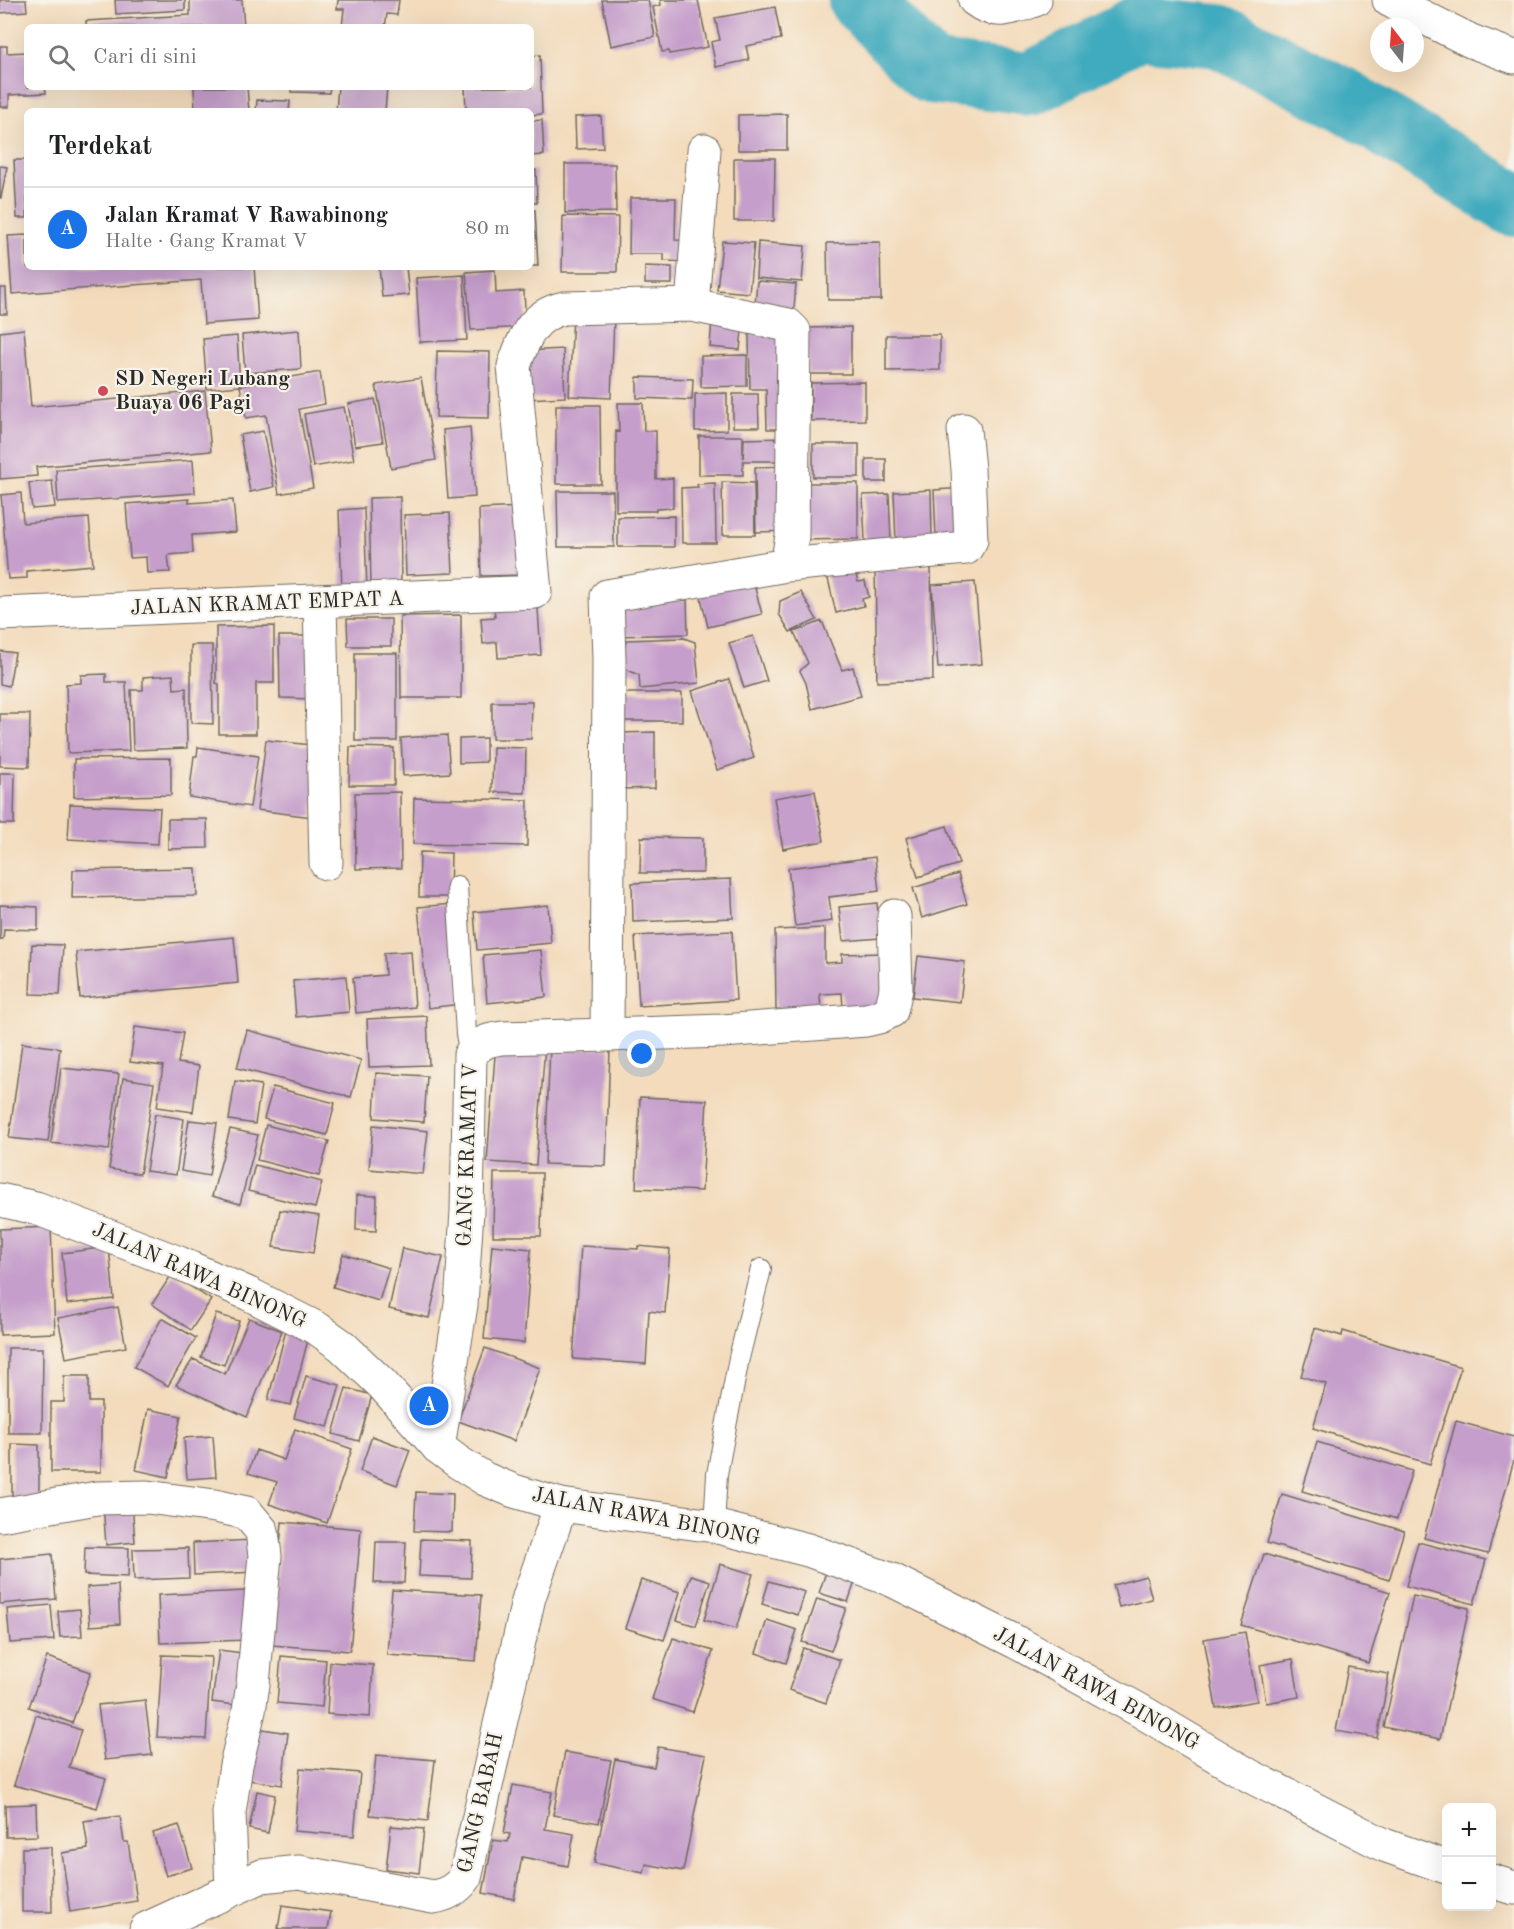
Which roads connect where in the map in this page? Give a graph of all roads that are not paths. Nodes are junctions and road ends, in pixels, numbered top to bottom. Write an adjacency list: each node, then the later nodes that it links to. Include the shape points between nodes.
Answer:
1 (975, 0): 2 (street, via 990,10)
2 (1035, 0)
3 (1389, 0): 4 (street, via 1471,41)
4 (1514, 57)
5 (704, 150): 6 (street)
6 (692, 305): 8 (street, via 788,325 794,331 792,536); 9 (street, JALAN KRAMAT EMPAT A, via 564,308 549,311 525,335 514,366 535,592)
7 (964, 430): 8 (street, via 971,520 971,540 966,548)
8 (787, 565): 14 (street, via 607,596)
9 (320, 602): 10 (street, JALAN KRAMAT EMPAT A); 11 (street)
10 (0, 614)
11 (326, 862)
12 (457, 886): 15 (lane)
13 (894, 916): 14 (street, GANG KRAMAT V, via 896,989 891,1011 879,1017 723,1031)
14 (607, 1035): 15 (street, GANG KRAMAT V, via 486,1040)
15 (470, 1055): 18 (street, GANG KRAMAT V, via 461,1305)
16 (0, 1200): 18 (street, JALAN RAWA BINONG, via 36,1208 179,1263 318,1329 382,1384)
17 (761, 1269): 21 (lane, via 717,1474)
18 (438, 1447): 19 (street, JALAN RAWA BINONG, via 485,1479)
19 (561, 1505): 21 (street, JALAN RAWA BINONG); 25 (street, GANG BABAH, via 529,1597 465,1878 458,1887 433,1897 299,1872 262,1876)
20 (0, 1515): 25 (street, via 97,1498 147,1497 247,1513 262,1531 265,1556 249,1711 229,1813)
21 (714, 1526): 22 (street, JALAN RAWA BINONG, via 808,1550 892,1580 1016,1642 1250,1776 1384,1845)
22 (1442, 1866)
23 (1496, 1883): 24 (street)
24 (1514, 1888)
25 (231, 1889): 26 (street, GANG BABAH)
26 (146, 1929)

